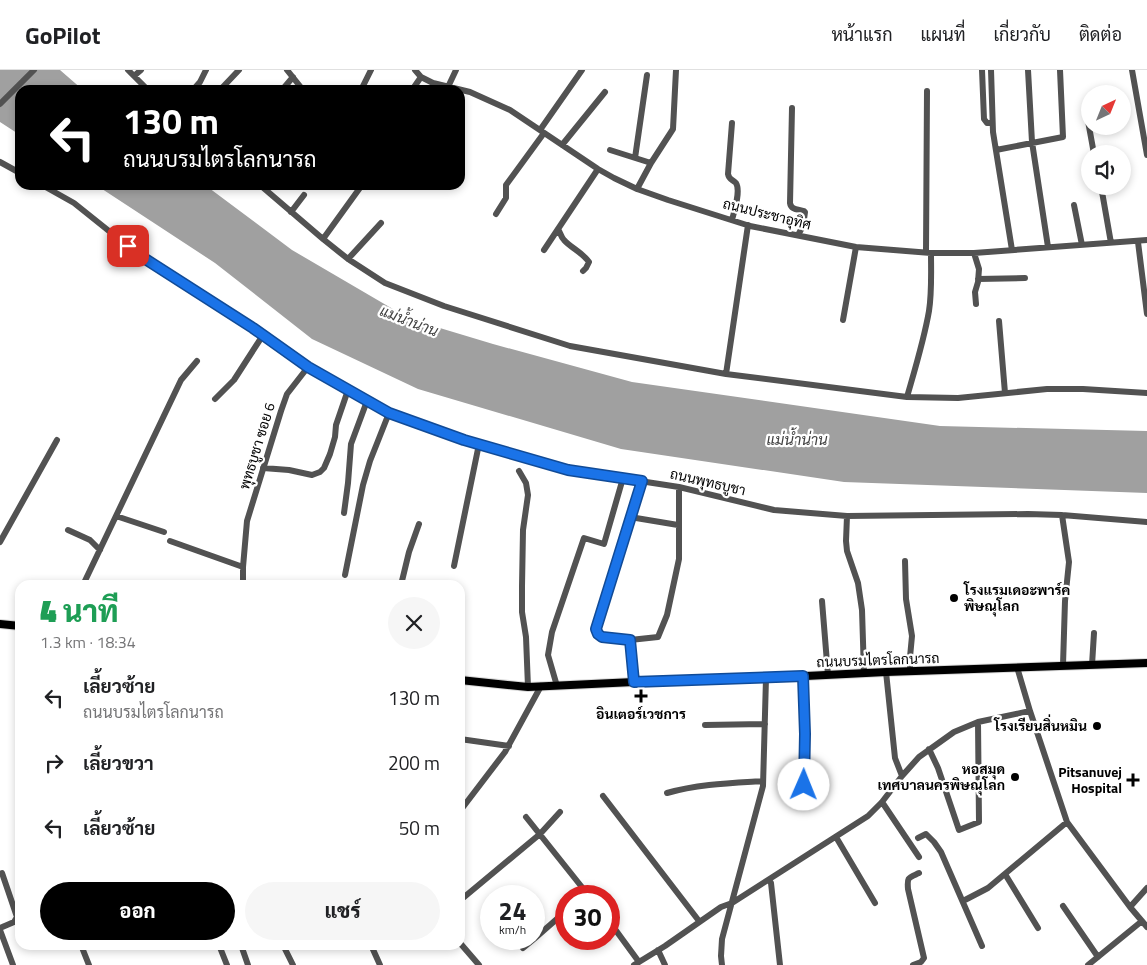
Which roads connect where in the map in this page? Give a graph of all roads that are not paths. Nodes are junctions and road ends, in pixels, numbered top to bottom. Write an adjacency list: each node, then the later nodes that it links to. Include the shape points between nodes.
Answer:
1 (34, 70): 21 (street)
2 (128, 70): 18 (street)
3 (141, 70): 18 (street)
4 (206, 70): 23 (street)
5 (239, 70): 24 (street)
6 (287, 70): 19 (street)
7 (371, 70): 27 (street)
8 (415, 70): 20 (street, ถนนประชาอุทิศ)
9 (456, 70): 30 (street)
10 (582, 70): 39 (street)
11 (676, 70): 47 (street, via 673,129)
12 (982, 70): 38 (street, via 984,118 987,123)
13 (991, 70): 38 (street)
14 (1028, 70): 40 (street)
15 (1060, 70): 40 (street, via 1064,137)
16 (1132, 70): 44 (street)
17 (648, 75): 45 (street)
18 (134, 76): 22 (street)
19 (293, 77): 25 (street); 26 (street)
20 (421, 77): 28 (street); 29 (street, ถนนประชาอุทิศ)
21 (19, 85)
22 (143, 85)
23 (197, 85)
24 (225, 85)
25 (286, 85)
26 (299, 85)
27 (364, 85)
28 (415, 85)
29 (440, 85)
30 (449, 85)
31 (15, 89): 35 (street)
32 (465, 91): 39 (street, ถนนประชาอุทิศ, via 510,110)
33 (926, 91): 73 (street)
34 (605, 92): 41 (street)
35 (0, 104)
36 (792, 108): 63 (street, via 790,203 793,209 805,212)
37 (732, 123): 59 (street, via 728,174 737,189)
38 (992, 123): 43 (street)
39 (542, 131): 41 (street, ถนนประชาอุทิศ); 58 (street, via 506,185 506,198)
40 (1032, 142): 43 (street); 70 (street)
41 (562, 145): 48 (street, ถนนประชาอุทิศ)
42 (610, 150): 45 (street)
43 (996, 150): 72 (street)
44 (1147, 155)
45 (635, 158): 47 (street)
46 (0, 162): 49 (street)
47 (651, 162): 50 (street)
48 (598, 169): 50 (street, ถนนประชาอุทิศ); 62 (street)
49 (15, 170)
50 (637, 189): 59 (street, ถนนประชาอุทิศ)
51 (51, 190): 83 (street, ถนนพุทธบูชา, via 74,203 139,255)
52 (266, 190): 57 (street)
53 (358, 190): 64 (street)
54 (1103, 195): 67 (street)
55 (304, 196): 57 (street)
56 (1074, 205): 68 (street)
57 (291, 212): 64 (street)
58 (496, 214)
59 (732, 220): 61 (street, ถนนประชาอุทิศ)
60 (381, 223): 75 (street)
61 (748, 225): 63 (street, ถนนประชาอุทิศ); 86 (street)
62 (558, 229): 71 (street); 76 (street, via 563,239 589,262)
63 (798, 235): 69 (street, ถนนประชาอุทิศ)
64 (323, 239): 75 (street)
65 (1147, 240): 66 (street, ถนนประชาอุทิศ)
66 (1138, 242): 67 (street, ถนนประชาอุทิศ); 80 (street)
67 (1111, 243): 68 (street, ถนนประชาอุทิศ)
68 (1082, 245): 70 (street, ถนนประชาอุทิศ)
69 (856, 247): 73 (street, ถนนประชาอุทิศ); 81 (street)
70 (1048, 247): 72 (street, ถนนประชาอุทิศ)
71 (544, 250)
72 (1012, 250): 74 (street, ถนนประชาอุทิศ)
73 (929, 253): 74 (street, ถนนประชาอุทิศ); 90 (street, via 929,310)
74 (974, 253): 78 (street, via 979,269)
75 (348, 259): 86 (street, via 385,283 444,306 570,346)
76 (582, 271)
77 (1025, 278): 78 (street)
78 (978, 279): 79 (street)
79 (976, 304)
80 (1147, 314)
81 (843, 320)
82 (1000, 321): 88 (street)
83 (263, 335): 85 (street, ถนนพุทธบูชา); 91 (street, via 234,380)
84 (198, 361): 103 (street, via 181,380)
85 (308, 367): 87 (street, ถนนพุทธบูชา); 96 (street, พุทธบูชา ซอย 6, via 287,394)
86 (726, 374): 90 (street)
87 (348, 390): 92 (street, ถนนพุทธบูชา); 96 (street, via 330,454 320,472 312,475)
88 (1005, 393): 89 (street, via 1047,389); 90 (street, via 958,398)
89 (1147, 393)
90 (907, 397)
91 (215, 398)
92 (368, 401): 93 (street, ถนนพุทธบูชา); 101 (street, via 351,444)
93 (389, 413): 95 (street, ถนนพุทธบูชา); 117 (street, via 363,485)
94 (57, 440): 112 (street)
95 (479, 444): 98 (street, ถนนพุทธบูชา, via 568,470); 115 (street)
96 (263, 468): 116 (street, พุทธบูชา ซอย 6, via 247,520)
97 (519, 471): 140 (street, via 528,495 523,530 522,612)
98 (623, 478): 99 (street, ถนนพุทธบูชา); 139 (street, via 604,544 584,538 552,632 548,656)
99 (642, 481): 100 (street, ถนนพุทธบูชา); 105 (street)
100 (679, 487): 104 (street, ถนนพุทธบูชา, via 774,510); 108 (street)
101 (344, 513)
102 (1062, 515): 104 (street, ถนนพุทธบูชา); 106 (street, ถนนพุทธบูชา); 128 (street, via 1069,562 1064,602)
103 (116, 516): 110 (street); 113 (street)
104 (847, 516): 132 (street, via 847,551 858,583 862,610)
105 (630, 517): 108 (street); 125 (street, via 596,629 602,637)
106 (1147, 522)
107 (419, 524): 120 (street)
108 (678, 524): 125 (street, via 679,559 667,614 658,637)
109 (68, 530): 113 (street, via 90,540)
110 (164, 532)
111 (170, 540): 116 (street)
112 (0, 542)
113 (100, 550): 118 (street)
114 (905, 561): 130 (street, via 906,599 912,636)
115 (454, 566)
116 (243, 567): 119 (street, พุทธบูชา ซอย 6)
117 (345, 575)
118 (85, 580)
119 (243, 580)
120 (402, 580)
121 (822, 601): 133 (street)
122 (0, 624): 123 (main road)
123 (15, 626)
124 (1094, 633): 127 (street)
125 (630, 640): 137 (street)
126 (1147, 663): 127 (main road, ถนนบรมไตรโลกนารถ)
127 (1092, 664): 128 (main road, ถนนบรมไตรโลกนารถ)
128 (1063, 666): 129 (main road, ถนนบรมไตรโลกนารถ)
129 (1017, 667): 130 (main road, ถนนบรมไตรโลกนารถ); 141 (street)
130 (910, 671): 131 (main road, ถนนบรมไตรโลกนารถ)
131 (886, 672): 132 (main road, ถนนบรมไตรโลกนารถ); 148 (street, via 895,758)
132 (864, 673): 133 (main road, ถนนบรมไตรโลกนารถ)
133 (828, 675): 134 (main road, ถนนบรมไตรโลกนารถ)
134 (803, 676): 135 (main road, ถนนบรมไตรโลกนารถ); 150 (street)
135 (766, 678): 137 (main road, ถนนบรมไตรโลกนารถ); 143 (street)
136 (465, 681): 140 (main road, ถนนบรมไตรโลกนารถ)
137 (634, 682): 139 (main road, ถนนบรมไตรโลกนารถ)
138 (541, 686): 139 (main road, ถนนบรมไตรโลกนารถ); 140 (main road, ถนนบรมไตรโลกนารถ); 146 (street)
139 (557, 686)
140 (528, 687)
141 (1030, 711): 142 (street); 157 (street)
142 (978, 722): 147 (street, via 954,732); 147 (street, via 979,822 959,830)
143 (765, 724): 144 (street); 149 (street)
144 (705, 725)
145 (465, 740): 146 (street)
146 (509, 746): 154 (street)
147 (929, 749): 148 (street)
148 (902, 776): 153 (street)
149 (763, 781): 151 (street, via 712,784); 171 (street)
150 (804, 785)
151 (667, 793)
152 (603, 796): 177 (street)
153 (882, 802): 159 (street, via 868,816); 161 (street)
154 (465, 805)
155 (560, 812): 158 (street)
156 (526, 816): 158 (street)
157 (1067, 822): 164 (street); 173 (street)
158 (540, 834): 166 (street); 168 (street)
159 (836, 837): 165 (street); 170 (street)
160 (918, 838): 169 (street, via 926,834 938,846)
161 (919, 857)
162 (2, 873): 174 (street)
163 (919, 873): 204 (street, via 908,880 924,958)
164 (1005, 874): 169 (street, via 988,888); 180 (street)
165 (769, 880): 171 (street); 203 (street)
166 (578, 885)
167 (1147, 888): 173 (street)
168 (465, 896)
169 (963, 901): 184 (street)
170 (875, 902)
171 (732, 903): 177 (street); 202 (street, via 722,939)
172 (1062, 906): 192 (street)
173 (1130, 907): 178 (street)
174 (15, 911)
175 (15, 920): 181 (street)
176 (555, 921): 182 (street)
177 (699, 921): 191 (street)
178 (1142, 921): 179 (street); 192 (street)
179 (1147, 927)
180 (1038, 928)
181 (0, 929): 194 (street)
182 (545, 929)
183 (620, 938): 193 (street)
184 (982, 946)
185 (465, 949): 200 (street)
186 (82, 950): 195 (street)
187 (221, 950): 196 (street)
188 (244, 950): 197 (street)
189 (286, 950): 198 (street)
190 (373, 950): 199 (street)
191 (658, 950): 193 (street); 201 (street)
192 (1098, 957): 205 (street)
193 (637, 964)
194 (12, 965)
195 (89, 965)
196 (227, 965)
197 (248, 965)
198 (293, 965)
199 (380, 965)
200 (479, 965)
201 (665, 965)
202 (722, 965)
203 (780, 965)
204 (913, 965)
205 (1088, 965)

